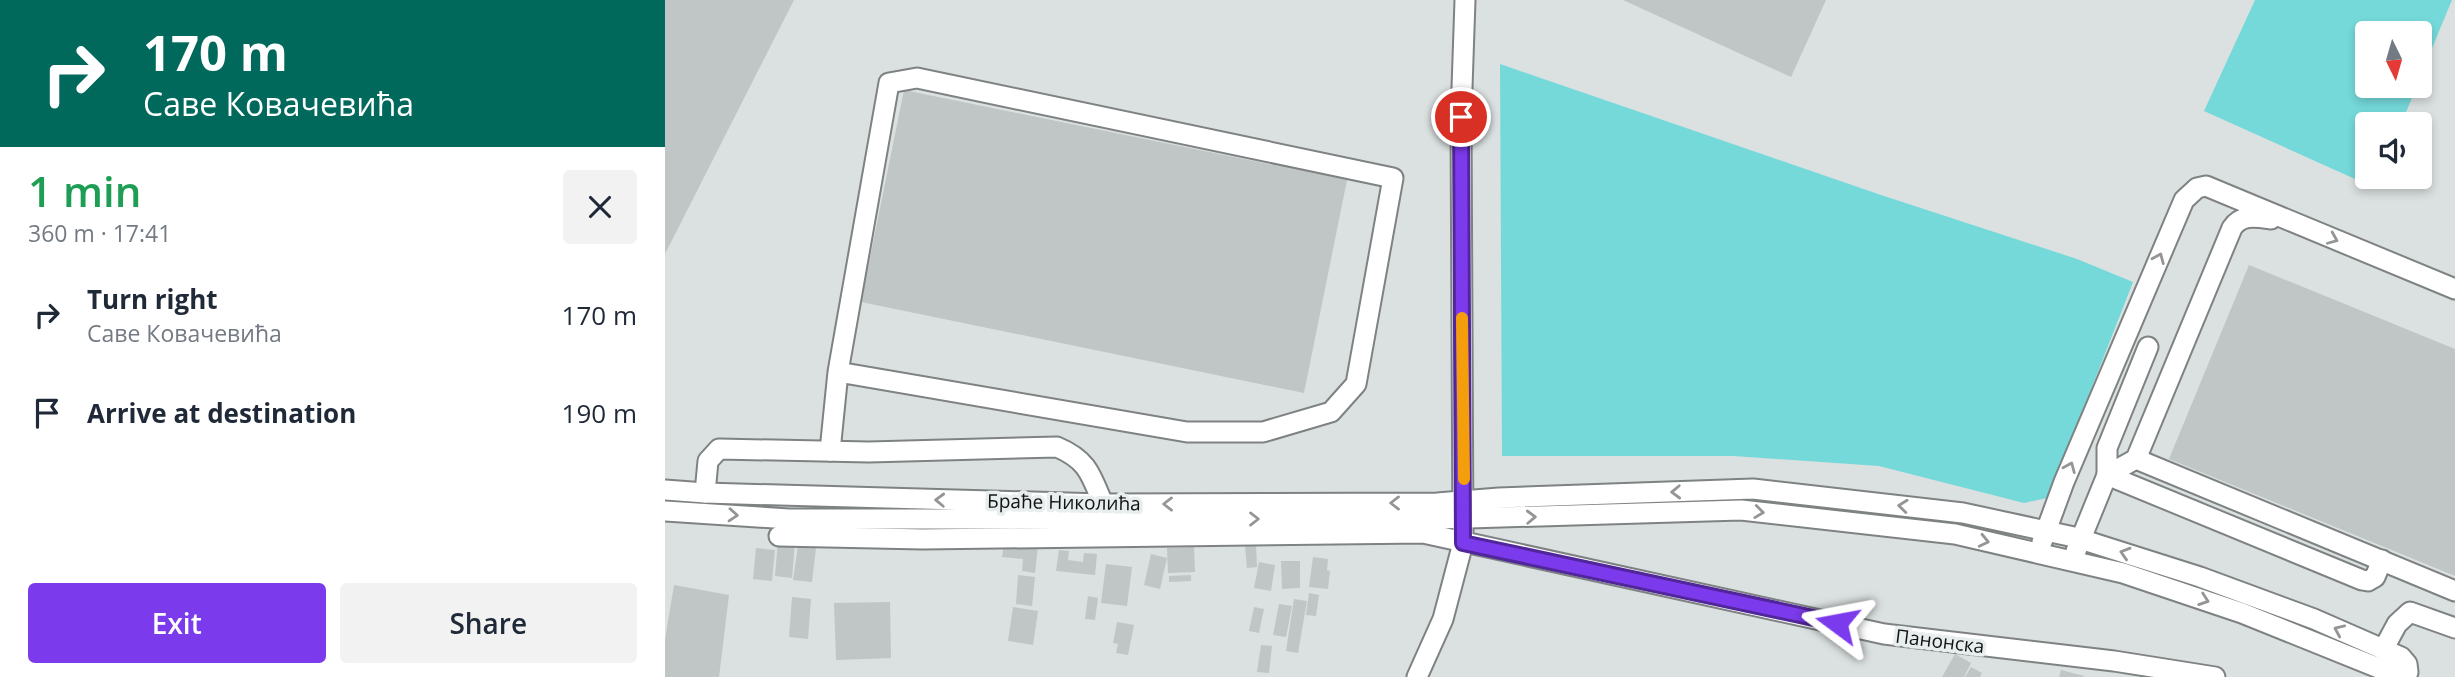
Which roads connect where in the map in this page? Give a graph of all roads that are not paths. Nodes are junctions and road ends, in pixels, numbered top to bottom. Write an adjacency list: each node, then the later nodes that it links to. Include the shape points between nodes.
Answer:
1 (1465, 0): 13 (street, via 1461,117)
2 (2294, 223): 3 (street, one-way to 3); 7 (street, via 2250,217 2235,223); 14 (street, one-way to 2, via 2189,193 2206,186)
3 (2455, 289)
4 (2148, 347): 8 (street, via 2107,448)
5 (838, 372): 5 (street, via 1187,432 1263,432 1331,412 1356,384 1393,178 917,78 889,83); 6 (street)
6 (830, 451): 10 (street, via 719,449 708,461); 11 (street, via 1057,447 1076,455)
7 (2136, 459): 8 (street); 19 (street)
8 (2107, 475): 16 (street); 19 (street, via 2362,580 2375,577)
9 (665, 490): 10 (street, Браће Николића)
10 (705, 493): 11 (street, Браће Николића, one-way to 10)
11 (1103, 504): 13 (street, Браће Николића, one-way to 11, via 1437,503)
12 (665, 510): 13 (street, Браће Николића, one-way to 13, via 789,519)
13 (1463, 510): 14 (street, one-way to 13, via 1963,513 1753,489); 17 (street); 18 (street, one-way to 18, via 1741,510 1955,534)
14 (2046, 531): 16 (street); 18 (street)
15 (779, 536): 17 (street, Панонска, via 937,539 1423,533)
16 (2081, 539): 20 (street); 23 (street, one-way to 16, via 2200,577)
17 (1463, 543): 24 (street, via 1443,619); 25 (street, Панонска, via 1884,634)
18 (2038, 554): 20 (street)
19 (2382, 560): 21 (street)
20 (2071, 561): 23 (street, one-way to 23, via 2123,573 2242,613 2391,673 2402,676 2408,672 2401,657)
21 (2455, 591)
22 (2455, 628): 23 (street, via 2410,612)
23 (2383, 649)
24 (1417, 677)
25 (2215, 677)

